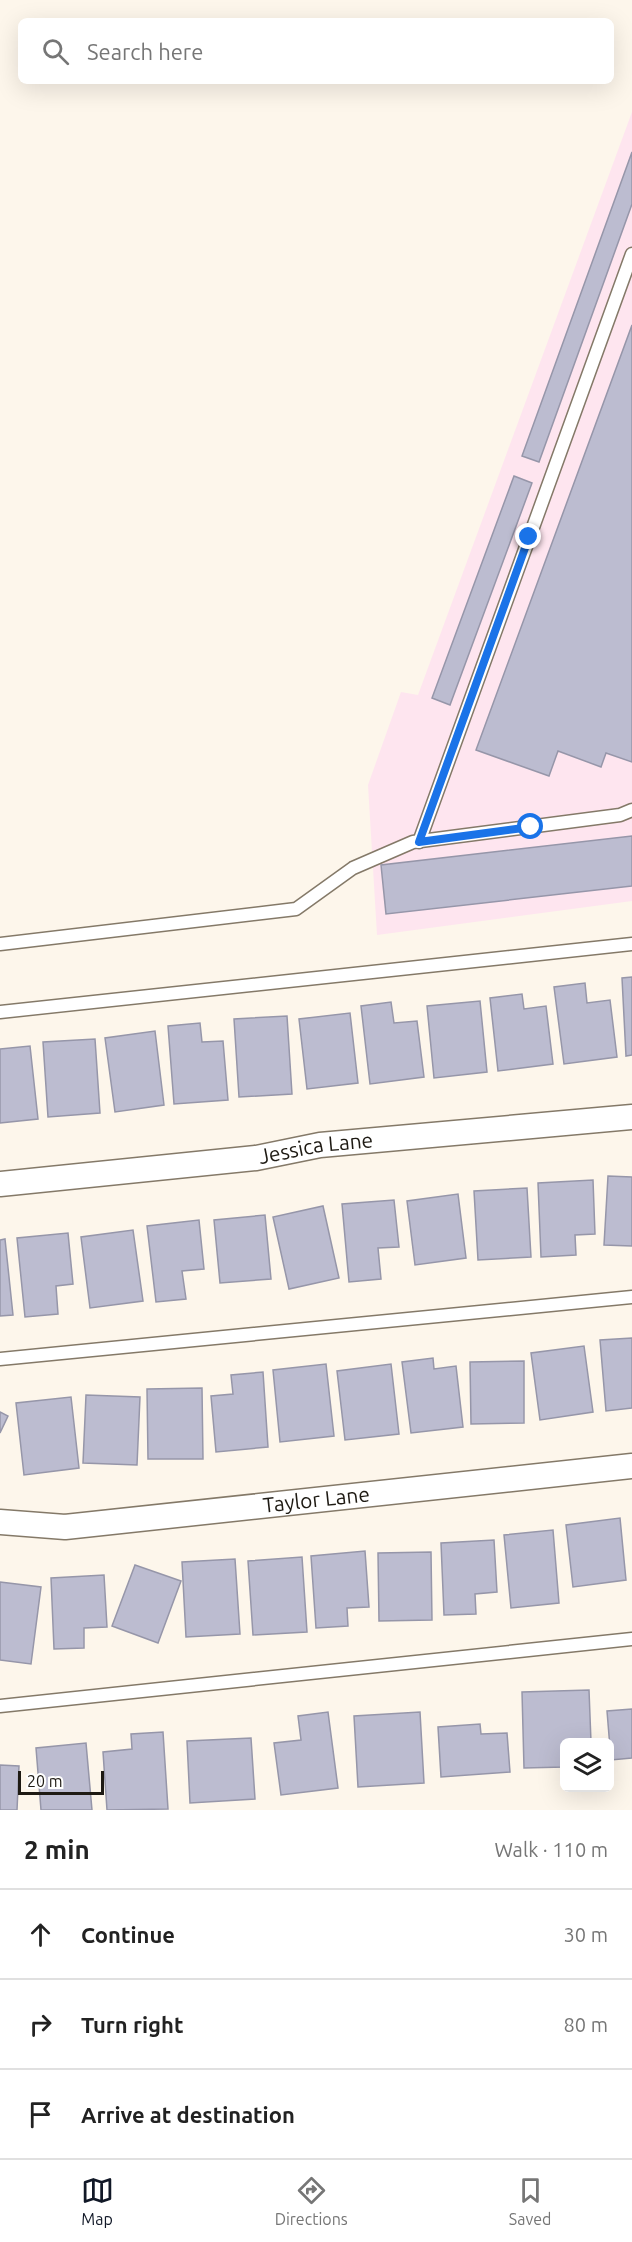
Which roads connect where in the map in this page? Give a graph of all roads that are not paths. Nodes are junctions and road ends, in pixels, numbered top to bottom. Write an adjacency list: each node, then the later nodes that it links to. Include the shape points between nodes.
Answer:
1 (632, 254): 3 (lane)
2 (632, 810): 3 (lane)
3 (419, 842): 4 (lane, via 353,868 296,909)
4 (0, 944)
5 (632, 944): 6 (lane)
6 (0, 1012)
7 (632, 1117): 8 (street, Jessica Lane, via 320,1145 256,1158)
8 (0, 1184)
9 (632, 1297): 10 (lane)
10 (0, 1359)
11 (632, 1466): 12 (street, Taylor Lane, via 65,1527)
12 (0, 1522)
13 (632, 1639): 14 (lane)
14 (0, 1706)

